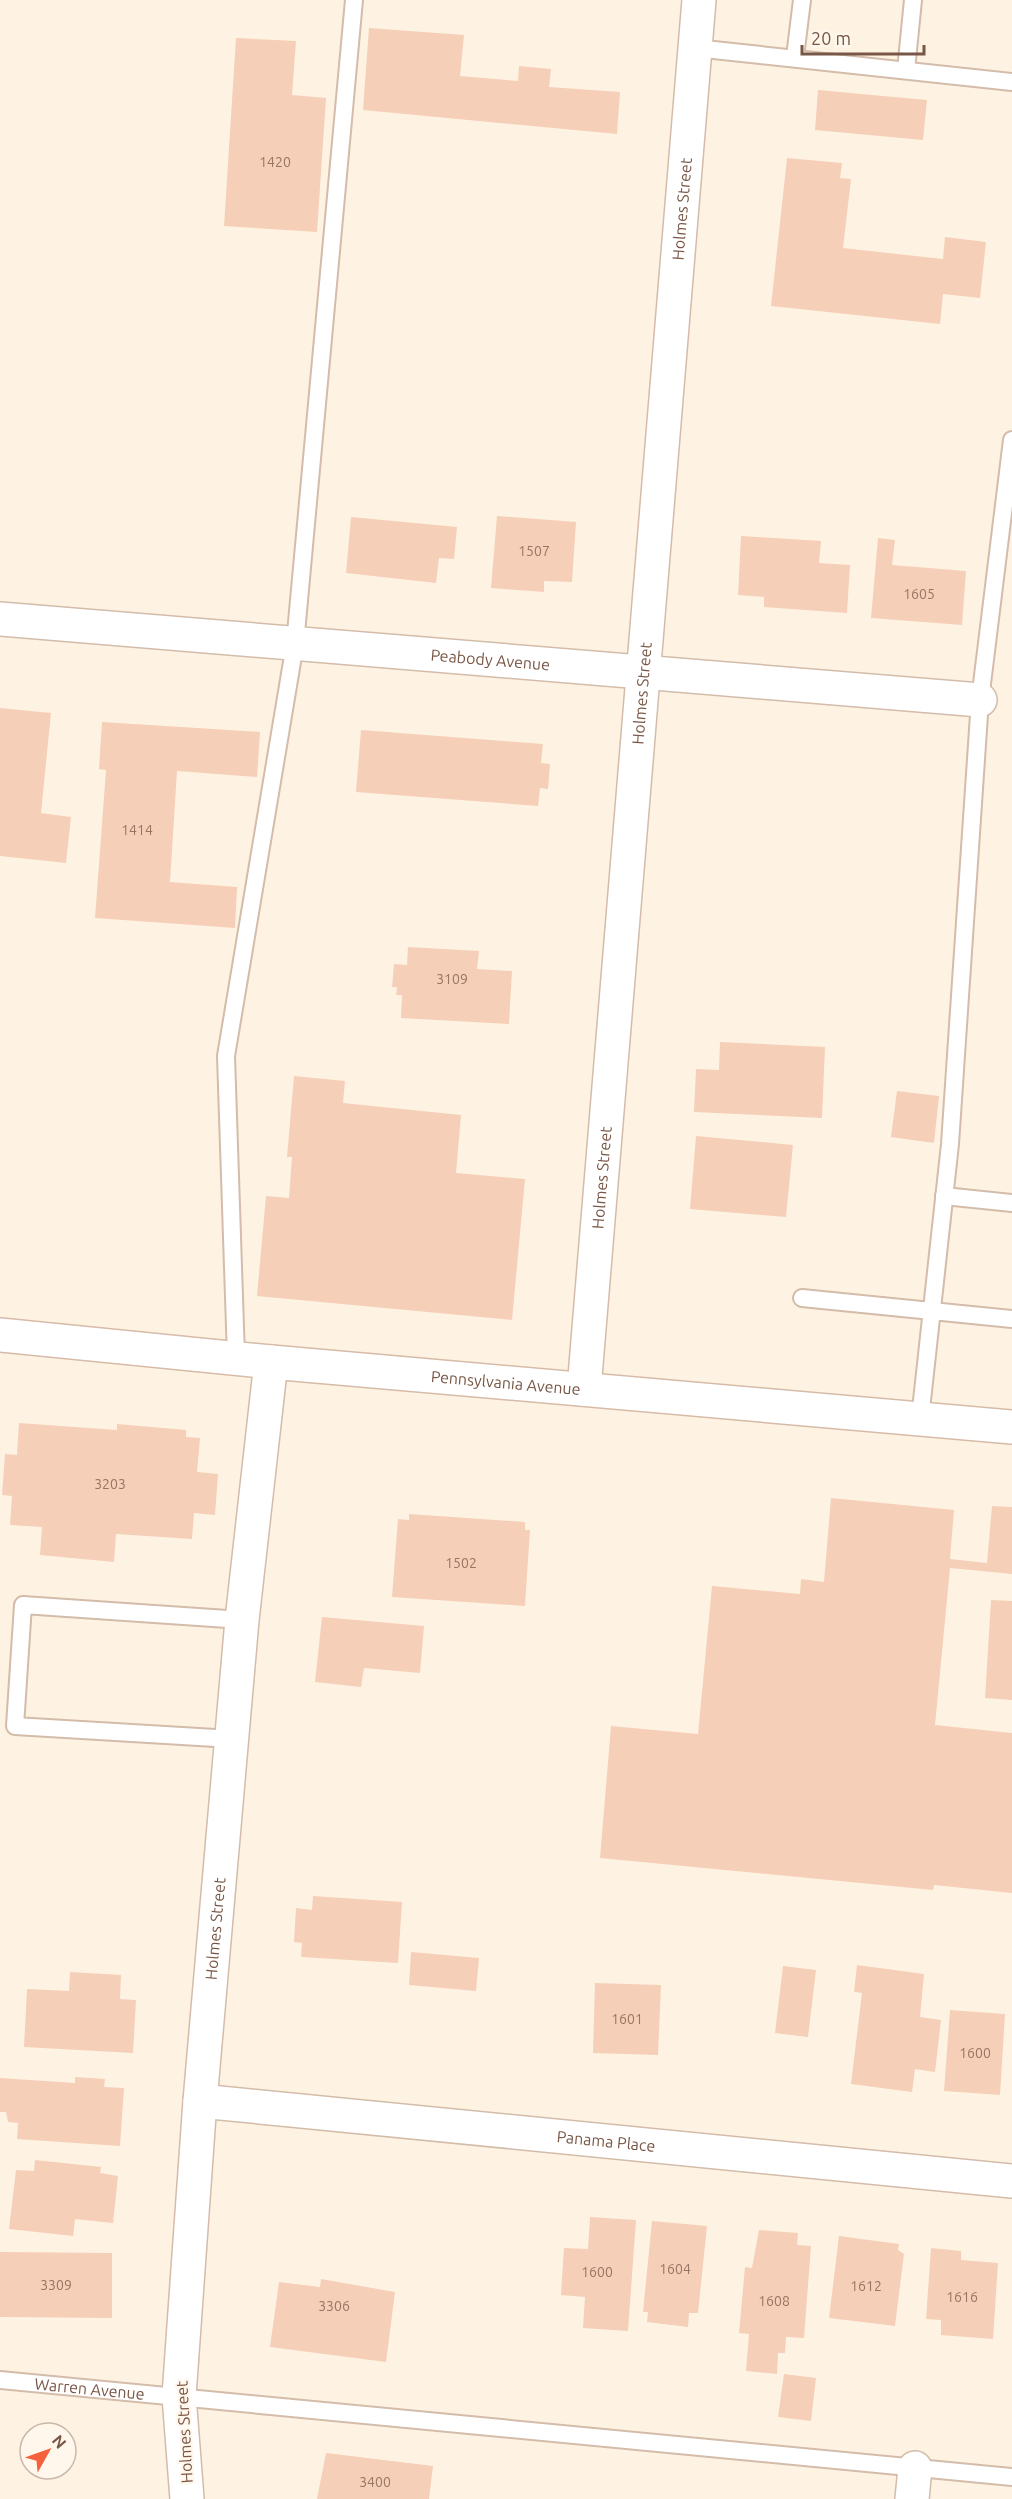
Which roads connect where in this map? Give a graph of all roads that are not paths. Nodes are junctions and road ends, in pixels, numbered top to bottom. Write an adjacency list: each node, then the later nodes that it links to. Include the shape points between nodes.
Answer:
1 (354, 0): 11 (lane)
2 (699, 0): 5 (street, Holmes Street)
3 (802, 0): 6 (lane)
4 (913, 0): 7 (lane)
5 (695, 48): 6 (lane); 12 (street, Holmes Street)
6 (795, 57): 7 (lane)
7 (906, 70): 8 (lane)
8 (1012, 82)
9 (1012, 440): 13 (lane)
10 (0, 619): 11 (street, Peabody Avenue)
11 (295, 644): 12 (street, Peabody Avenue); 20 (lane, via 226,1056)
12 (644, 674): 13 (street, Peabody Avenue); 22 (street, Holmes Street)
13 (980, 700): 14 (lane)
14 (944, 1196): 15 (lane); 17 (lane)
15 (1012, 1203)
16 (802, 1298): 17 (lane)
17 (931, 1310): 18 (lane); 23 (lane)
18 (1012, 1319)
19 (0, 1335): 20 (street, Pennsylvania Avenue)
20 (236, 1358): 21 (street, Pennsylvania Avenue)
21 (271, 1362): 22 (street, Pennsylvania Avenue); 25 (street, Holmes Street)
22 (584, 1389): 23 (street, Pennsylvania Avenue)
23 (920, 1419): 24 (street, Pennsylvania Avenue)
24 (1012, 1427)
25 (242, 1620): 26 (street, Holmes Street); 26 (lane, via 23,1605 15,1726)
26 (232, 1739): 27 (street, Holmes Street)
27 (200, 2101): 28 (street, Panama Place); 30 (street, Holmes Street)
28 (1012, 2181)
29 (0, 2380): 30 (lane, Warren Avenue)
30 (179, 2396): 32 (lane, Warren Avenue); 33 (street, Holmes Street)
31 (1012, 2477): 32 (lane, Warren Avenue)
32 (914, 2484)
33 (187, 2499)

